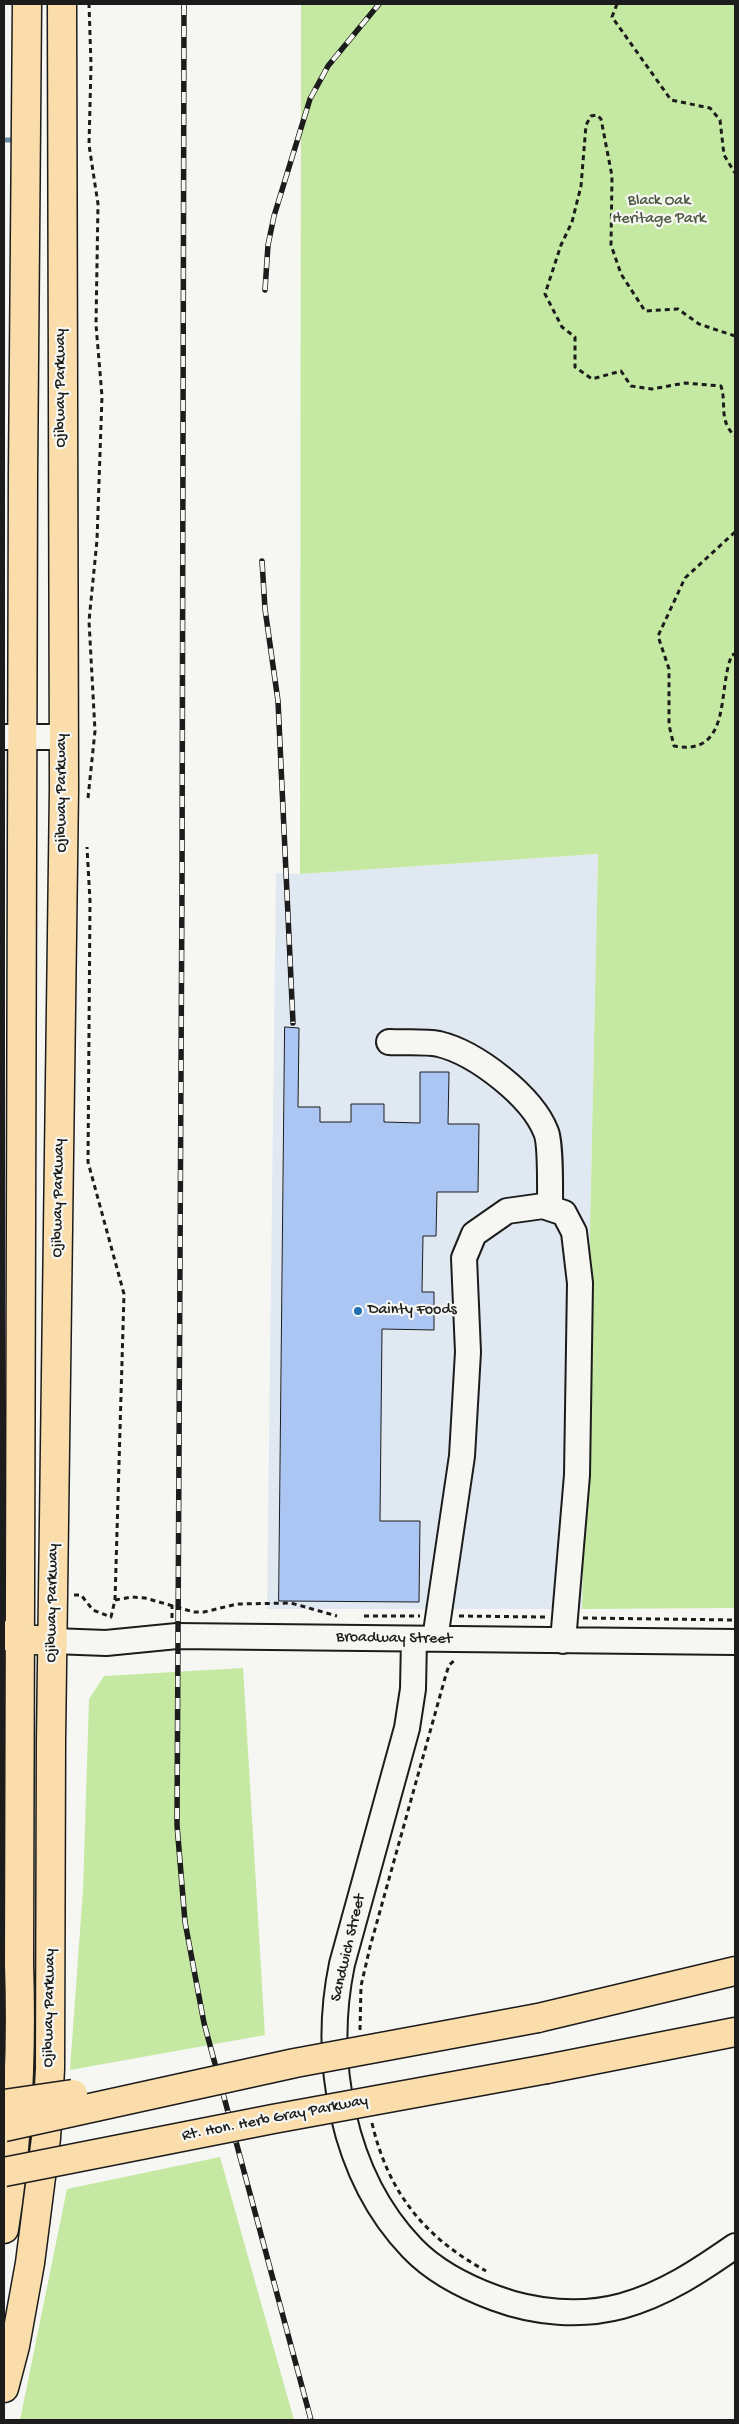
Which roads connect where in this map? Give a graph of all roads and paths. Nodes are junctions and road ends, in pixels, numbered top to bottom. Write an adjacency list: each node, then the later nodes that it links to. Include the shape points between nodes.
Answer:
1 (27, 4): 10 (main road, Ojibway Parkway)
2 (62, 4): 11 (main road, Ojibway Parkway)
3 (89, 4): 12 (path, via 89,145 98,204 96,325 102,396 97,540 89,620 95,730)
4 (618, 4): 5 (path, via 612,18 671,100 710,108 720,120 724,155)
5 (735, 173)
6 (735, 336): 7 (path, via 700,324 678,309 645,310 636,298 611,245 612,176 602,119 597,115 591,116 586,125 581,186 572,222 561,245 546,294 562,328 575,337 575,367 592,379 620,371 632,386 652,389 685,383 720,386 724,396 722,414)
7 (735, 436)
8 (735, 532): 9 (path, via 685,578 658,636 669,669 669,725 674,746 688,749 704,742 716,729 722,710 728,662)
9 (735, 654)
10 (13, 736): 11 (street); 17 (main road, Ojibway Parkway)
11 (62, 737): 16 (main road, Ojibway Parkway, via 64,789)
12 (88, 799)
13 (86, 837): 16 (path, via 90,901 88,1162 124,1294 116,1600 111,1617 93,1610 81,1595)
14 (389, 1042): 15 (street, via 439,1044 501,1077 531,1106 547,1133)
15 (550, 1208): 18 (street, Sandwich Street, via 543,1206 507,1212 474,1234 464,1258 468,1352 462,1456); 20 (street, via 564,1212 574,1232 580,1284 577,1475)
16 (53, 1596): 19 (main road, Ojibway Parkway)
17 (9, 1639): 19 (main road); 33 (main road, Ojibway Parkway, via 21,2017 16,2132)
18 (424, 1639): 19 (street, Broadway Street, via 177,1636 106,1643); 20 (street, Broadway Street); 34 (street, Sandwich Street, via 407,1728 342,1964 334,2022 338,2081 350,2138 376,2202 412,2249 457,2282 509,2303 535,2309 592,2311 628,2304 676,2285)
19 (53, 1641): 36 (main road, Ojibway Parkway, via 51,1999 46,2138 28,2272)
20 (563, 1641): 21 (street, Broadway Street)
21 (735, 1642)
22 (458, 1657): 25 (path, via 449,1666 445,1678 370,1946 361,1986)
23 (735, 1971): 26 (main road, bridge, via 538,2018)
24 (735, 2032): 29 (main road, Rt. Hon. Herb Gray Parkway, bridge)
25 (360, 2037)
26 (295, 2064): 27 (main road, bridge); 30 (main road, bridge)
27 (4, 2104)
28 (371, 2118): 35 (path, via 378,2150 397,2190 421,2223 456,2255)
29 (273, 2119): 31 (main road, Rt. Hon. Herb Gray Parkway, bridge); 32 (main road, bridge)
30 (4, 2127)
31 (4, 2172)
32 (4, 2188)
33 (4, 2229)
34 (735, 2246)
35 (494, 2275)
36 (4, 2388)

